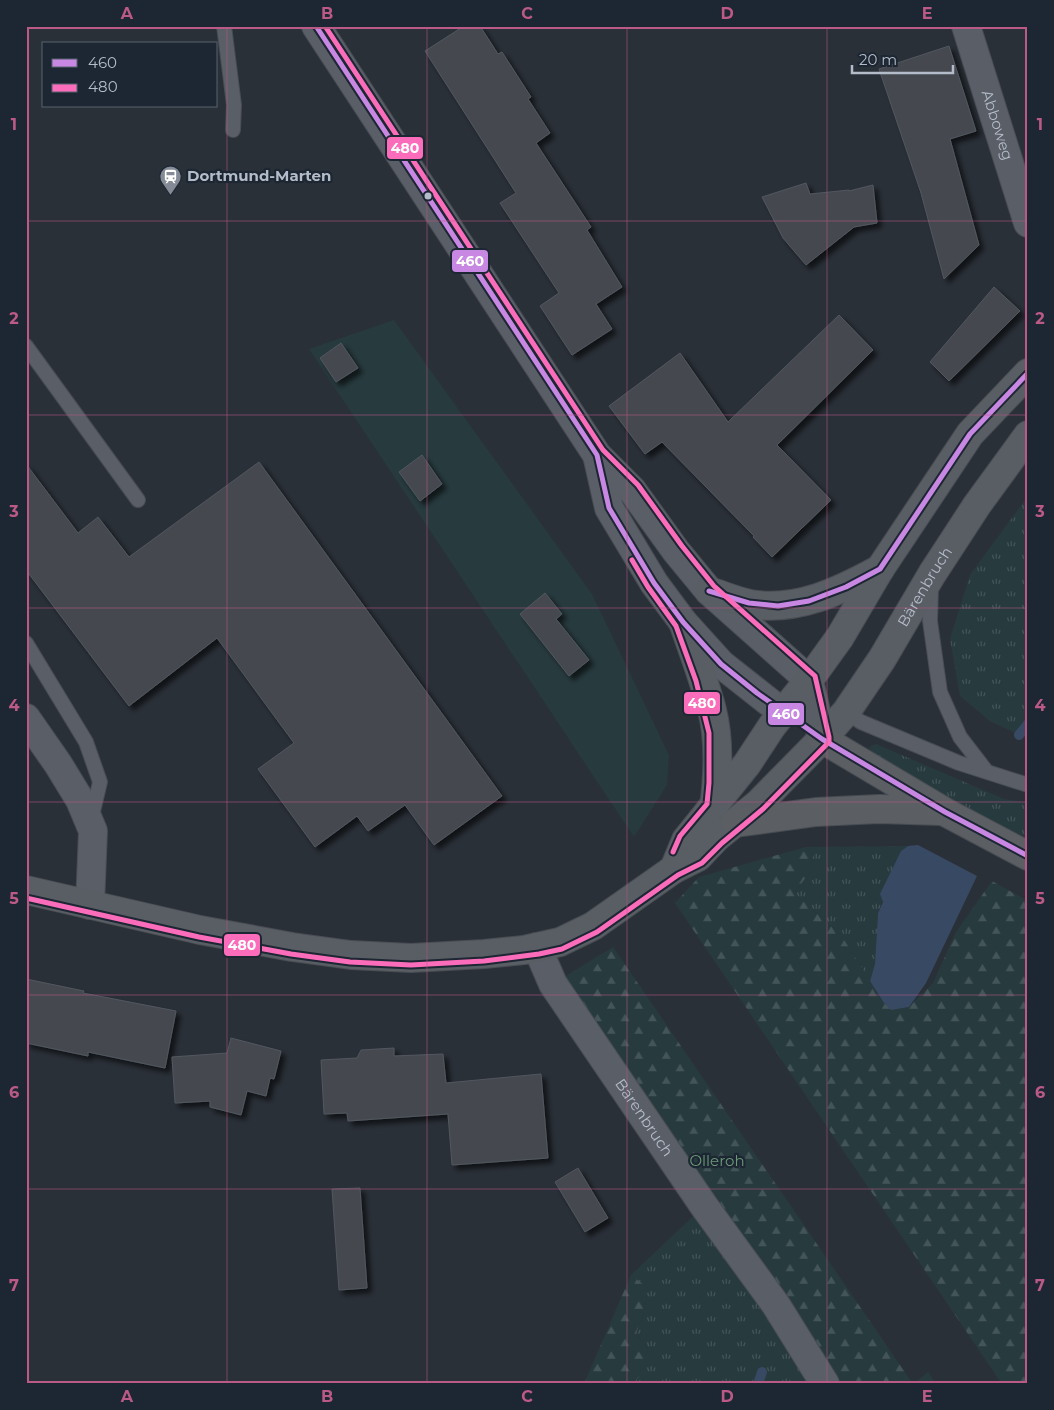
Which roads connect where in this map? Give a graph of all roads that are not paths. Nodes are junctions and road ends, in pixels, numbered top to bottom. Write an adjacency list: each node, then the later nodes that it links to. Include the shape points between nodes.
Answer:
1 (224, 26): 4 (lane, via 234,105)
2 (316, 26): 9 (street)
3 (966, 26): 5 (street, Abboweg)
4 (233, 130)
5 (1028, 223)
6 (26, 346): 10 (lane)
7 (1028, 373): 11 (main road, Bärenbruch, via 970,434)
8 (1028, 435): 12 (main road, Bärenbruch)
9 (597, 455): 13 (street, via 632,490); 14 (street, via 609,508 654,583)
10 (138, 500)
11 (880, 569): 13 (main road, via 809,601 778,606 749,604); 16 (main road, Bärenbruch, via 840,637)
12 (932, 574): 17 (main road, Bärenbruch, via 882,659); 21 (lane, via 930,621 940,692 960,737)
13 (709, 591): 16 (street)
14 (683, 622): 18 (street, via 721,664); 24 (main road, via 708,695 716,732 718,783)
15 (26, 643): 25 (lane, via 86,742 100,782)
16 (809, 680): 18 (main road, Bärenbruch); 20 (main road)
17 (846, 712): 20 (main road, Bärenbruch); 21 (lane, via 861,722)
18 (783, 713): 20 (main road); 24 (main road, Bärenbruch, via 747,764)
19 (26, 718): 25 (street, via 80,800)
20 (822, 739): 23 (highway); 24 (main road, Bärenbruch, via 758,804)
21 (987, 772): 22 (lane)
22 (1028, 785)
23 (945, 812): 24 (highway, via 879,808); 26 (highway)
24 (725, 815): 29 (main road, Bärenbruch, via 698,857 674,869 593,926 560,942)
25 (90, 824): 28 (street, via 93,830)
26 (1028, 856)
27 (26, 890): 28 (main road, Bärenbruch)
28 (90, 905): 29 (main road, Bärenbruch, via 246,939 351,955 411,958)
29 (537, 948): 30 (street, Bärenbruch, via 553,984 704,1206 776,1305)
30 (825, 1384)

